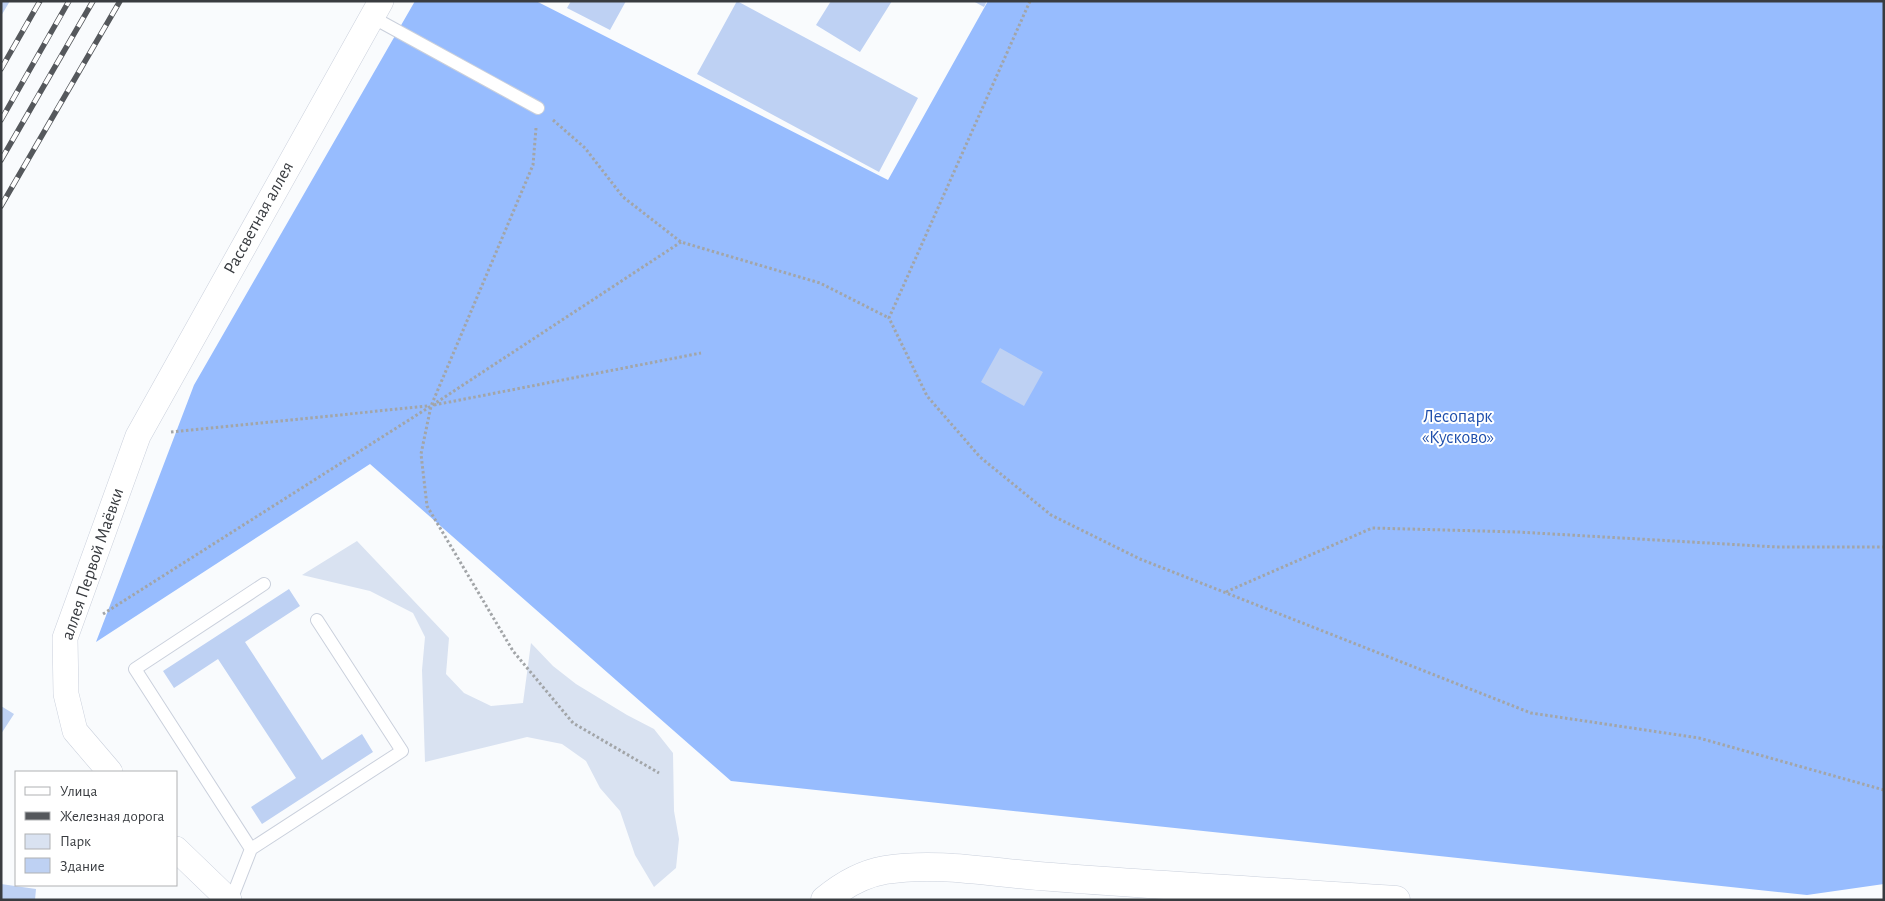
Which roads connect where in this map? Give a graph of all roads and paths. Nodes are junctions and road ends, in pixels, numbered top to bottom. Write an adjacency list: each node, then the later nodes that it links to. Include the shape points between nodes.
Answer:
1 (1030, 1): 5 (path)
2 (376, 9): 3 (lane); 8 (street, Рассветная аллея)
3 (538, 108): 4 (path, via 584,148 623,197); 7 (path, via 533,165)
4 (681, 242): 5 (path, via 820,283); 7 (path)
5 (888, 318): 11 (path, via 927,396 980,457 1051,515 1140,558)
6 (701, 352): 7 (path)
7 (431, 406): 8 (path); 13 (path); 15 (path, via 421,454 427,506 513,651 573,723)
8 (138, 436): 13 (street, аллея Первой Маёвки)
9 (1884, 547): 11 (path, via 1778,547 1518,532 1372,528)
10 (264, 584): 17 (lane, via 135,668)
11 (1226, 592): 16 (path, via 1531,713 1699,738)
12 (317, 620): 17 (lane, via 402,751)
13 (65, 638): 14 (street, аллея Первой Маёвки, via 66,694 76,731)
14 (109, 771)
15 (659, 773)
16 (1884, 790)
17 (252, 849): 19 (lane)
18 (178, 851): 19 (street)
19 (230, 900)
20 (825, 900): 21 (main road, via 840,887 862,876 907,868)
21 (1396, 900)

